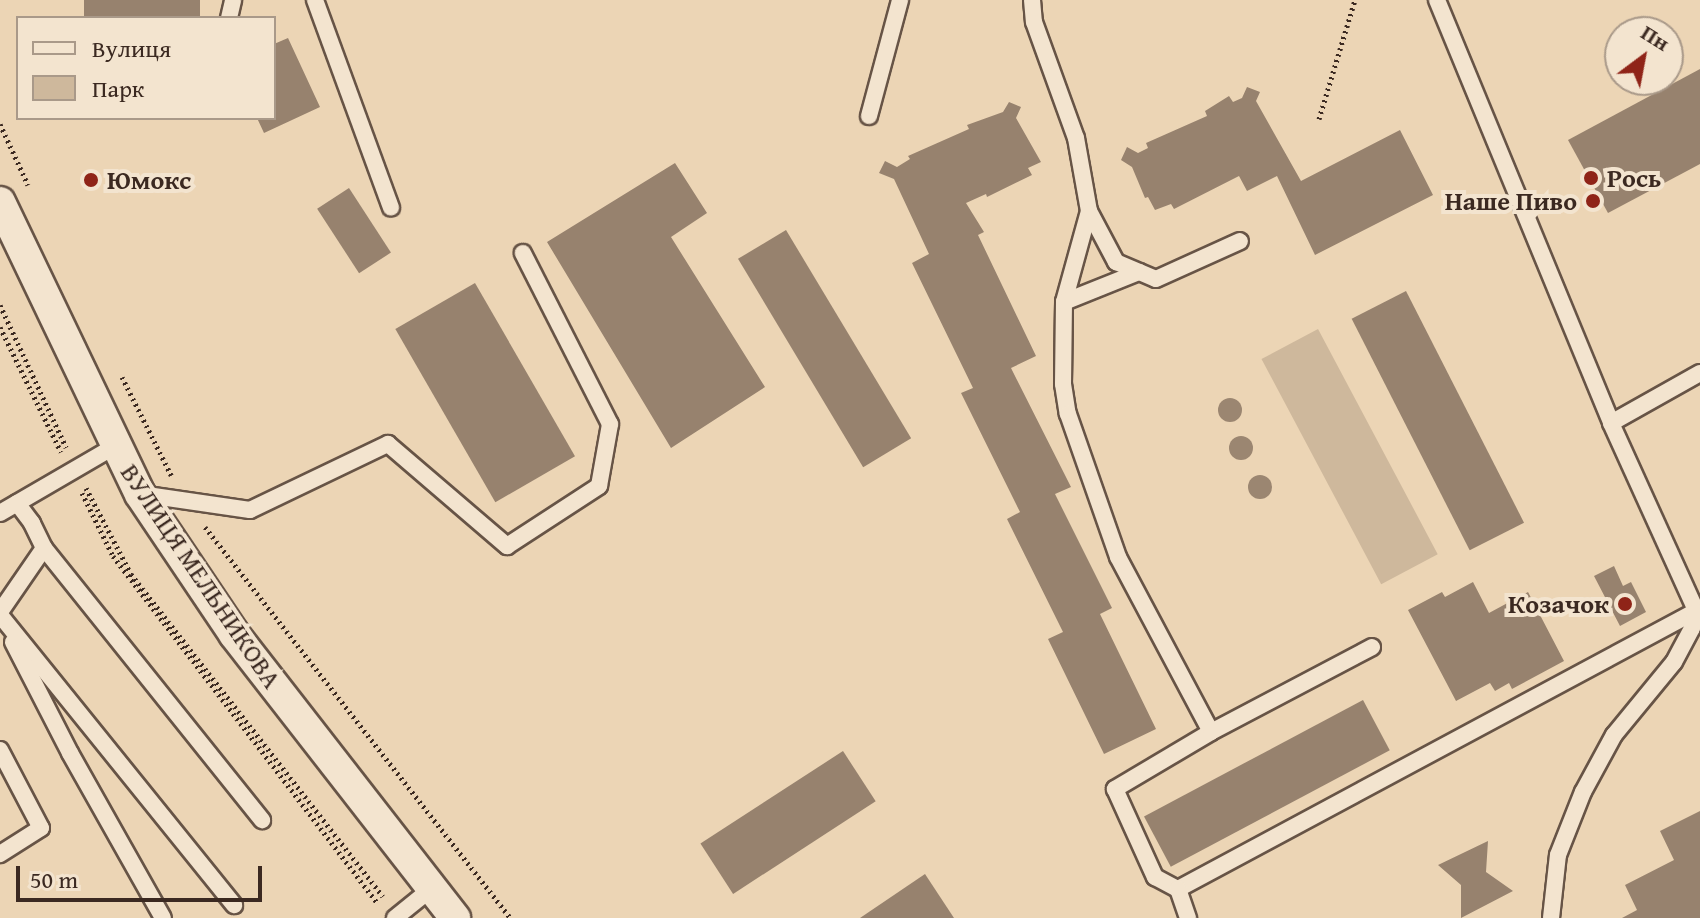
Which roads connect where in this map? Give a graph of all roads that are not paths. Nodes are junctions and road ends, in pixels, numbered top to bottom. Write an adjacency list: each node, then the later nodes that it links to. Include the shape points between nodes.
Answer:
1 (315, 0): 7 (lane)
2 (900, 0): 5 (lane)
3 (1032, 0): 8 (lane, via 1034,22 1076,138)
4 (1437, 0): 14 (lane)
5 (869, 116)
6 (0, 202): 15 (street, ВУЛИЦЯ МЕЛЬНИКОВА)
7 (391, 208)
8 (1089, 211): 11 (lane, via 1116,262); 12 (lane)
9 (1240, 241): 11 (lane, via 1156,279)
10 (523, 253): 16 (lane, via 610,424 599,486 507,546 388,444 250,510)
11 (1139, 272): 12 (lane)
12 (1064, 302): 23 (lane, via 1068,414 1118,557)
13 (1700, 373): 14 (lane)
14 (1611, 423): 21 (lane)
15 (115, 446): 16 (street, ВУЛИЦЯ МЕЛЬНИКОВА); 17 (lane)
16 (140, 494): 27 (street, ВУЛИЦЯ МЕЛЬНИКОВА, via 234,634)
17 (17, 503): 18 (lane); 19 (lane)
18 (0, 513)
19 (44, 548): 20 (lane); 25 (lane)
20 (0, 614): 29 (lane); 30 (lane)
21 (1698, 615): 28 (lane); 34 (lane, via 1674,662 1614,735 1583,792 1558,855)
22 (1372, 647): 23 (lane)
23 (1211, 732): 28 (lane, via 1115,789 1155,877)
24 (0, 750): 26 (lane, via 41,828)
25 (262, 820)
26 (0, 854)
27 (431, 889): 31 (lane); 32 (street, ВУЛИЦЯ МЕЛЬНИКОВА)
28 (1178, 889): 33 (lane)
29 (234, 905)
30 (163, 918)
31 (395, 918)
32 (455, 918)
33 (1188, 918)
34 (1551, 918)

